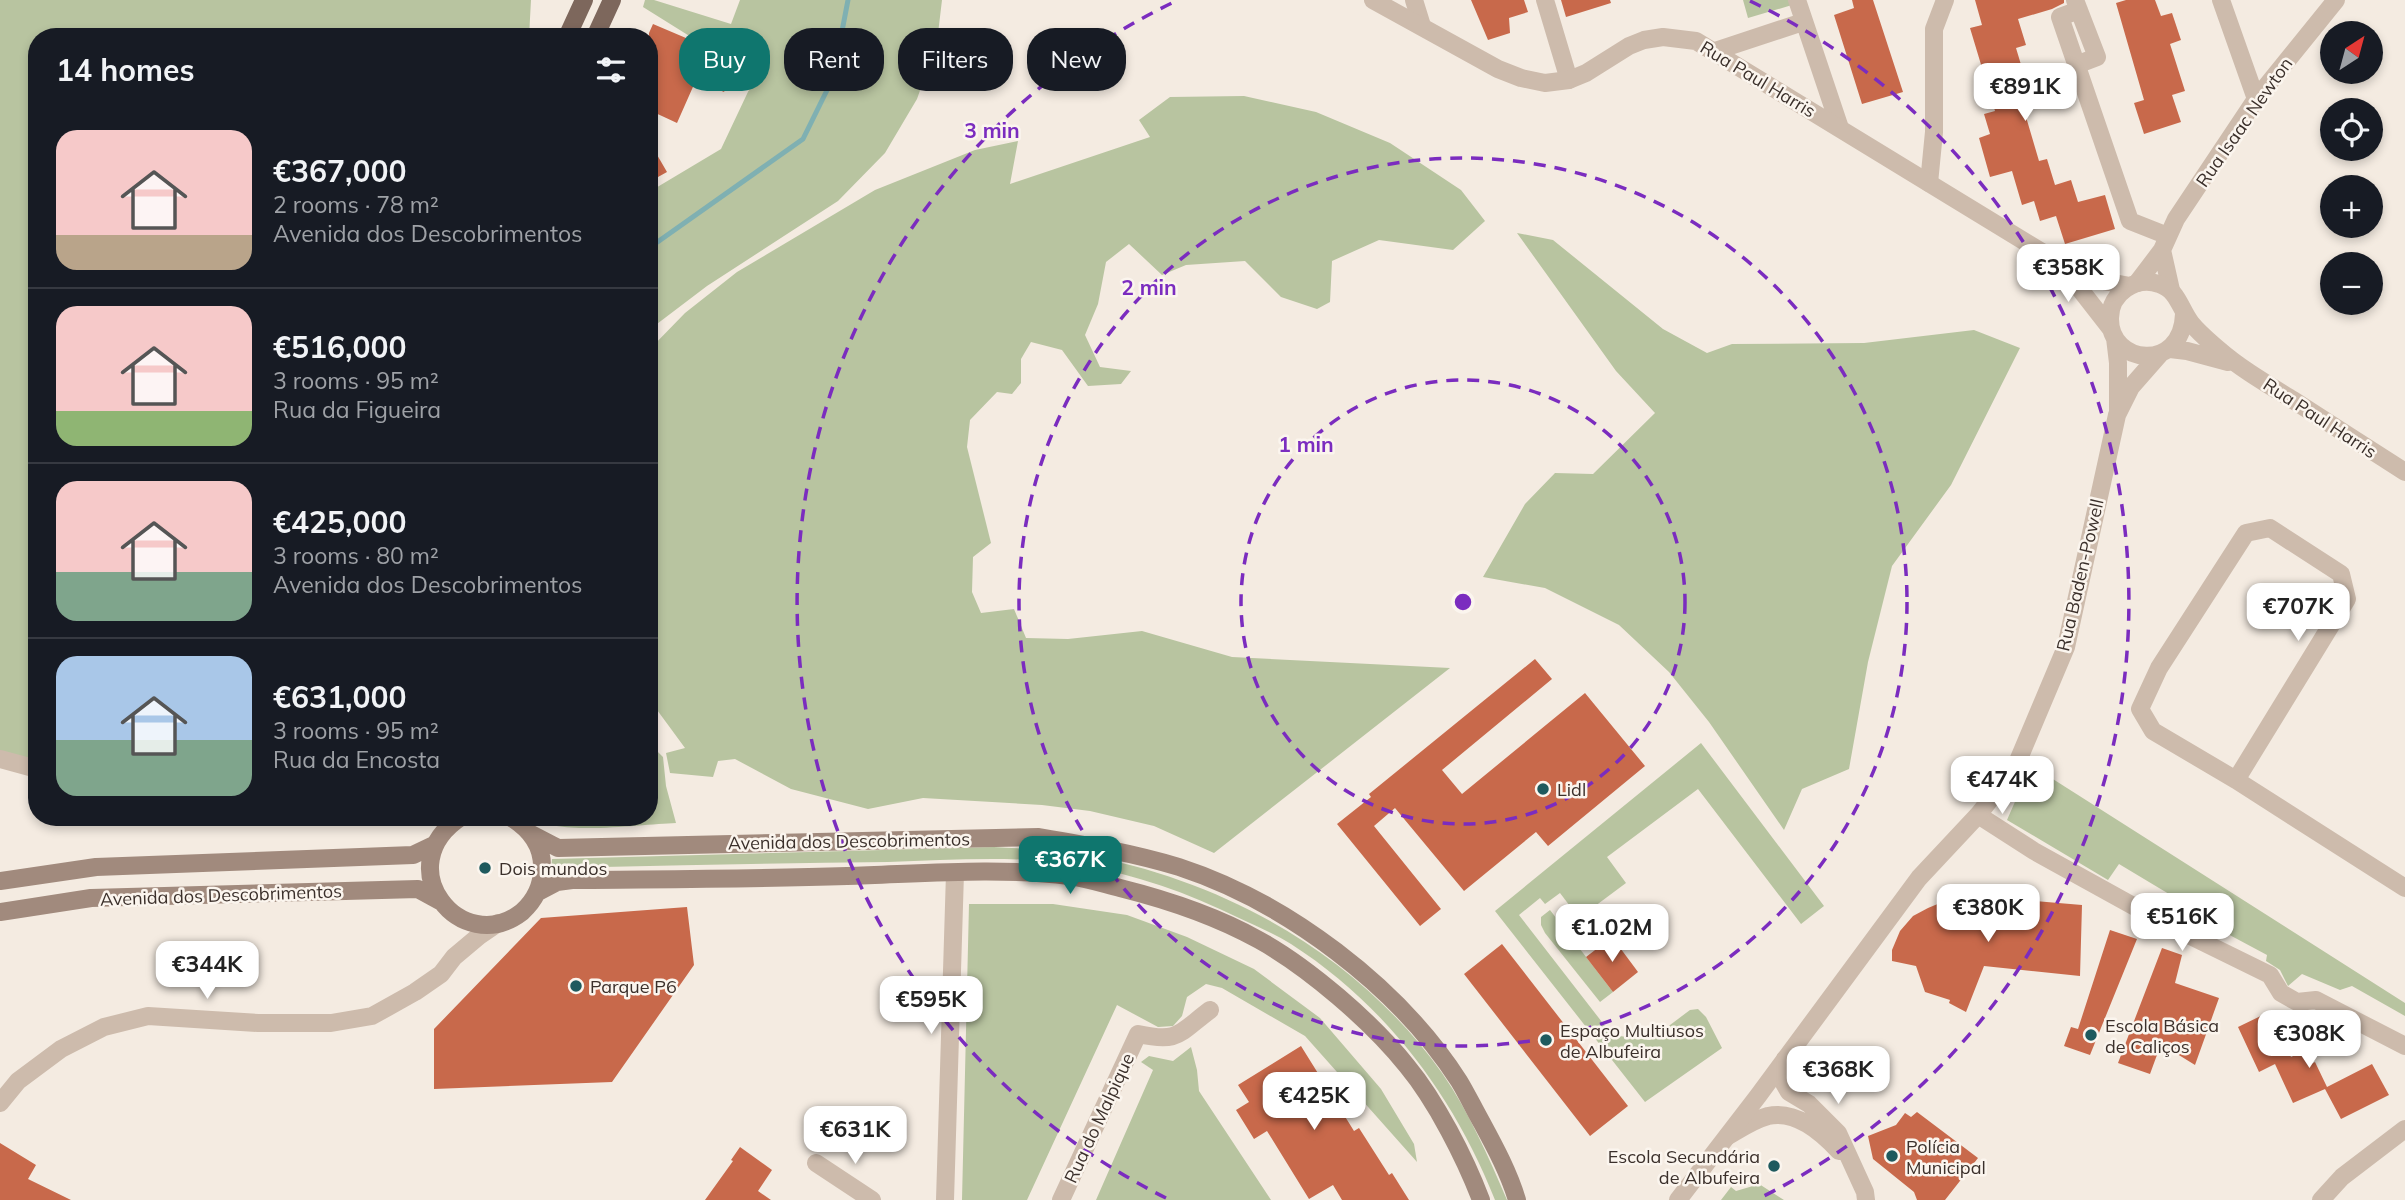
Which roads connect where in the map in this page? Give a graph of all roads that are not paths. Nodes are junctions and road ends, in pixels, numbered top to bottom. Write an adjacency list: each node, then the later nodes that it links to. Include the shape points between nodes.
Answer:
1 (584, 0): 13 (main road)
2 (612, 0): 14 (main road)
3 (1373, 0): 12 (street, Rua Paul Harris)
4 (1414, 0): 12 (street)
5 (1545, 0): 16 (street)
6 (1797, 0): 11 (street)
7 (1945, 0): 19 (street, via 1934,29)
8 (2221, 0): 17 (street)
9 (2336, 0): 17 (street, Rua Isaac Newton)
10 (2077, 5): 20 (street, via 2060,17 2130,221)
11 (1803, 22): 15 (street); 18 (street)
12 (1422, 26): 16 (street, Rua Paul Harris, via 1521,78 1545,83)
13 (571, 28)
14 (599, 28)
15 (1715, 51): 16 (street, Rua Paul Harris, via 1678,38 1644,40); 18 (street, Rua Paul Harris)
16 (1569, 80)
17 (2256, 99): 20 (street, Rua Isaac Newton, via 2176,219)
18 (1840, 128): 19 (street, Rua Paul Harris)
19 (1929, 183): 21 (street, Rua Paul Harris)
20 (2165, 243): 22 (street, Rua Isaac Newton); 23 (street)
21 (2050, 257): 22 (street, Rua Paul Harris, via 2103,281); 25 (street, Rua Paul Harris)
22 (2134, 284): 23 (street, via 2149,282); 25 (street, via 2113,304)
23 (2171, 290): 24 (street)
24 (2185, 314): 26 (street, via 2179,340); 27 (street)
25 (2113, 334): 26 (street, via 2135,354); 28 (street)
26 (2165, 352): 27 (street, via 2187,351); 28 (street, via 2131,387)
27 (2235, 364): 29 (street, Rua Paul Harris)
28 (2118, 415): 33 (street, Rua Baden-Powell, via 2066,647 2015,768)
29 (2405, 472)
30 (0, 759): 31 (street)
31 (28, 767)
32 (2236, 780): 32 (street, via 2153,731 2140,709 2159,668 2246,533 2270,528 2341,575 2347,599); 40 (street)
33 (1979, 815): 48 (street, via 2152,916 2270,975 2281,993 2297,1002 2316,1000); 49 (street, Rua Baden-Powell, via 1919,878)
34 (450, 826): 37 (main road)
35 (523, 826): 36 (main road, Avenida dos Descobrimentos)
36 (531, 834): 41 (main road, via 542,862); 62 (main road, Avenida dos Descobrimentos, via 558,848 1038,837 1109,848 1181,868 1264,905 1321,940 1382,989 1458,1080 1494,1144)
37 (434, 845): 39 (main road, Avenida dos Descobrimentos, via 413,855 96,867); 42 (main road, via 430,874)
38 (955, 873): 41 (main road, Avenida dos Descobrimentos, via 572,880); 59 (street); 61 (main road, Avenida dos Descobrimentos, via 1070,876 1208,915 1259,940 1337,997 1408,1066 1472,1175)
39 (0, 881)
40 (2405, 888)
41 (538, 892): 45 (main road, via 514,918)
42 (440, 901): 43 (main road, Avenida dos Descobrimentos, via 418,889 91,898); 44 (main road)
43 (0, 912)
44 (459, 917): 45 (main road, via 471,923); 46 (street, via 463,932)
45 (498, 923): 46 (street)
46 (454, 957): 52 (street, via 441,974 372,1016 331,1023 148,1016 104,1027 61,1049)
47 (1210, 1010): 60 (street, Rua do Malpique, via 1176,1036 1161,1039 1138,1034)
48 (2405, 1046)
49 (1785, 1059): 50 (street, via 1781,1078); 51 (street, Rua Baden-Powell)
50 (1789, 1092): 51 (street); 57 (street, via 1809,1104 1838,1133)
51 (1758, 1096): 53 (street); 55 (street, Rua Baden-Powell)
52 (0, 1102)
53 (1769, 1116): 55 (street); 57 (street, via 1798,1118 1827,1138)
54 (2405, 1129): 65 (street, via 2342,1177)
55 (1728, 1136): 63 (street, Rua Baden-Powell)
56 (816, 1163): 58 (street)
57 (1851, 1164): 64 (street)
58 (872, 1200)
59 (945, 1200)
60 (1061, 1200)
61 (1481, 1200)
62 (1517, 1200)
63 (1678, 1200)
64 (1866, 1200)
65 (2321, 1200)

